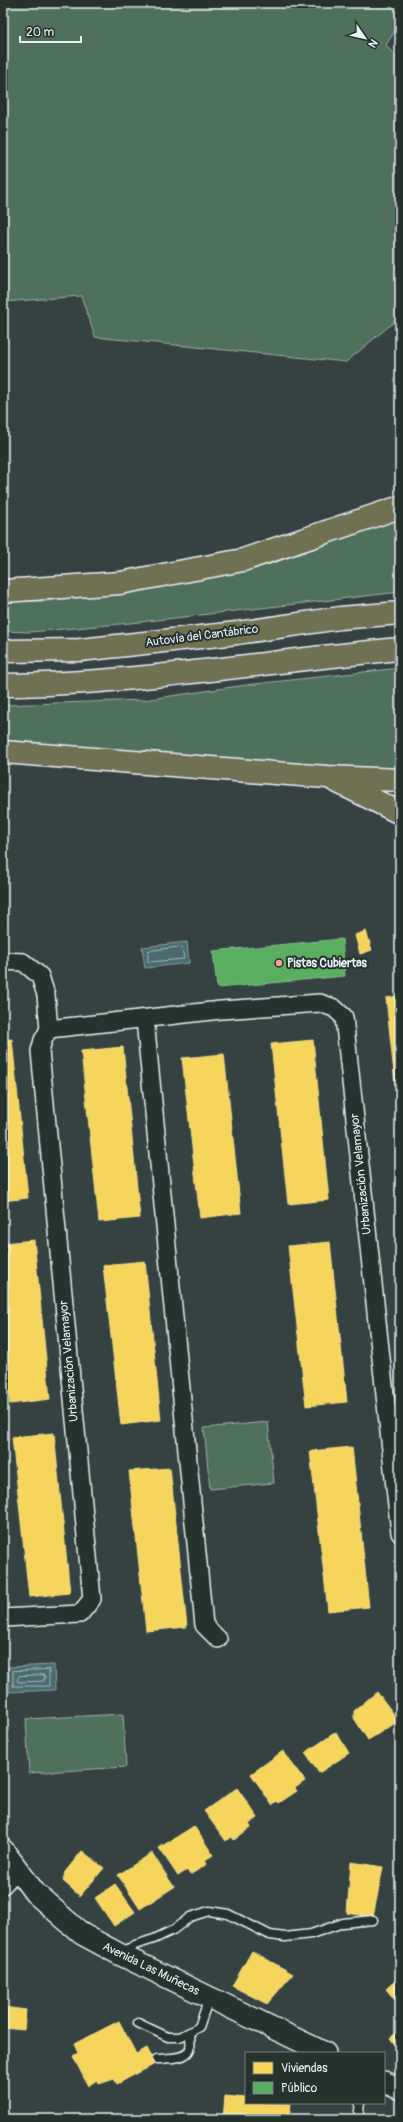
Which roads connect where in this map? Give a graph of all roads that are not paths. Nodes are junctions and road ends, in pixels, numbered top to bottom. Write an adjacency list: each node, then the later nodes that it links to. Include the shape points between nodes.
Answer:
1 (400, 507): 2 (highway, via 243,560 120,583)
2 (3, 591)
3 (400, 613): 5 (highway, Autovía del Cantábrico, via 80,650)
4 (400, 649): 6 (highway, via 164,677)
5 (3, 651)
6 (3, 685)
7 (3, 752): 8 (highway)
8 (327, 777): 9 (highway); 10 (highway)
9 (400, 780)
10 (400, 813)
11 (3, 961): 13 (street, Urbanización Velamayor, via 23,962 40,976 46,995)
12 (145, 1020): 13 (street, Urbanización Velamayor); 14 (street, Urbanización Velamayor, via 221,1010 320,1003 334,1008 344,1017); 16 (street, via 204,1625)
13 (49, 1029): 15 (street, Urbanización Velamayor, via 40,1051 92,1599 80,1614)
14 (400, 1533)
15 (3, 1618)
16 (218, 1639)
17 (3, 1850): 18 (street, Avenida Las Muñecas)
18 (10, 1878): 20 (street, Avenida Las Muñecas, via 35,1893 82,1934)
19 (373, 1920): 20 (lane, via 343,1923 311,1934 285,1937 270,1935 228,1914 209,1911 190,1917 173,1930)
20 (119, 1954): 21 (street, Avenida Las Muñecas)
21 (209, 1997): 23 (lane, via 199,2027); 24 (street, Avenida Las Muñecas)
22 (138, 2023): 23 (lane, via 168,2037 180,2037)
23 (190, 2032): 25 (lane, via 190,2049 186,2053 182,2056)
24 (323, 2052)
25 (156, 2059)
26 (385, 2082): 27 (street)
27 (400, 2089)
28 (360, 2104): 29 (lane)
29 (358, 2119)

